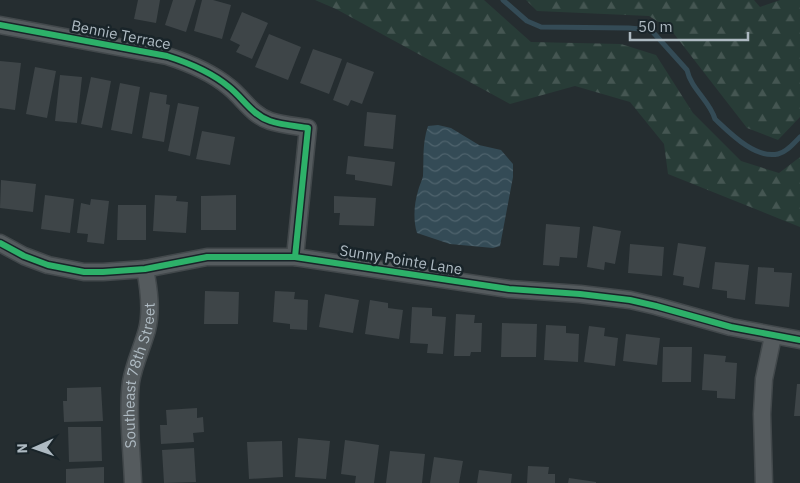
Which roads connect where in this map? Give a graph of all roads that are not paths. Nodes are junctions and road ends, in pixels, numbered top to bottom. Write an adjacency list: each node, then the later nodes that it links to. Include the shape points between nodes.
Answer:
1 (0, 25): 3 (street, Bennie Terrace, via 186,62 217,78 269,121 308,128)
2 (0, 243): 4 (street, Sunny Pointe Lane, via 24,256 66,269 103,272)
3 (295, 257): 4 (street, Sunny Pointe Lane, via 208,257); 5 (street, Sunny Pointe Lane, via 509,290 630,300)
4 (146, 269): 7 (street, Southeast 78th Street, via 150,309 131,383)
5 (773, 336): 6 (street, Sunny Pointe Lane); 8 (street, via 764,379)
6 (800, 340)
7 (133, 483)
8 (764, 483)

